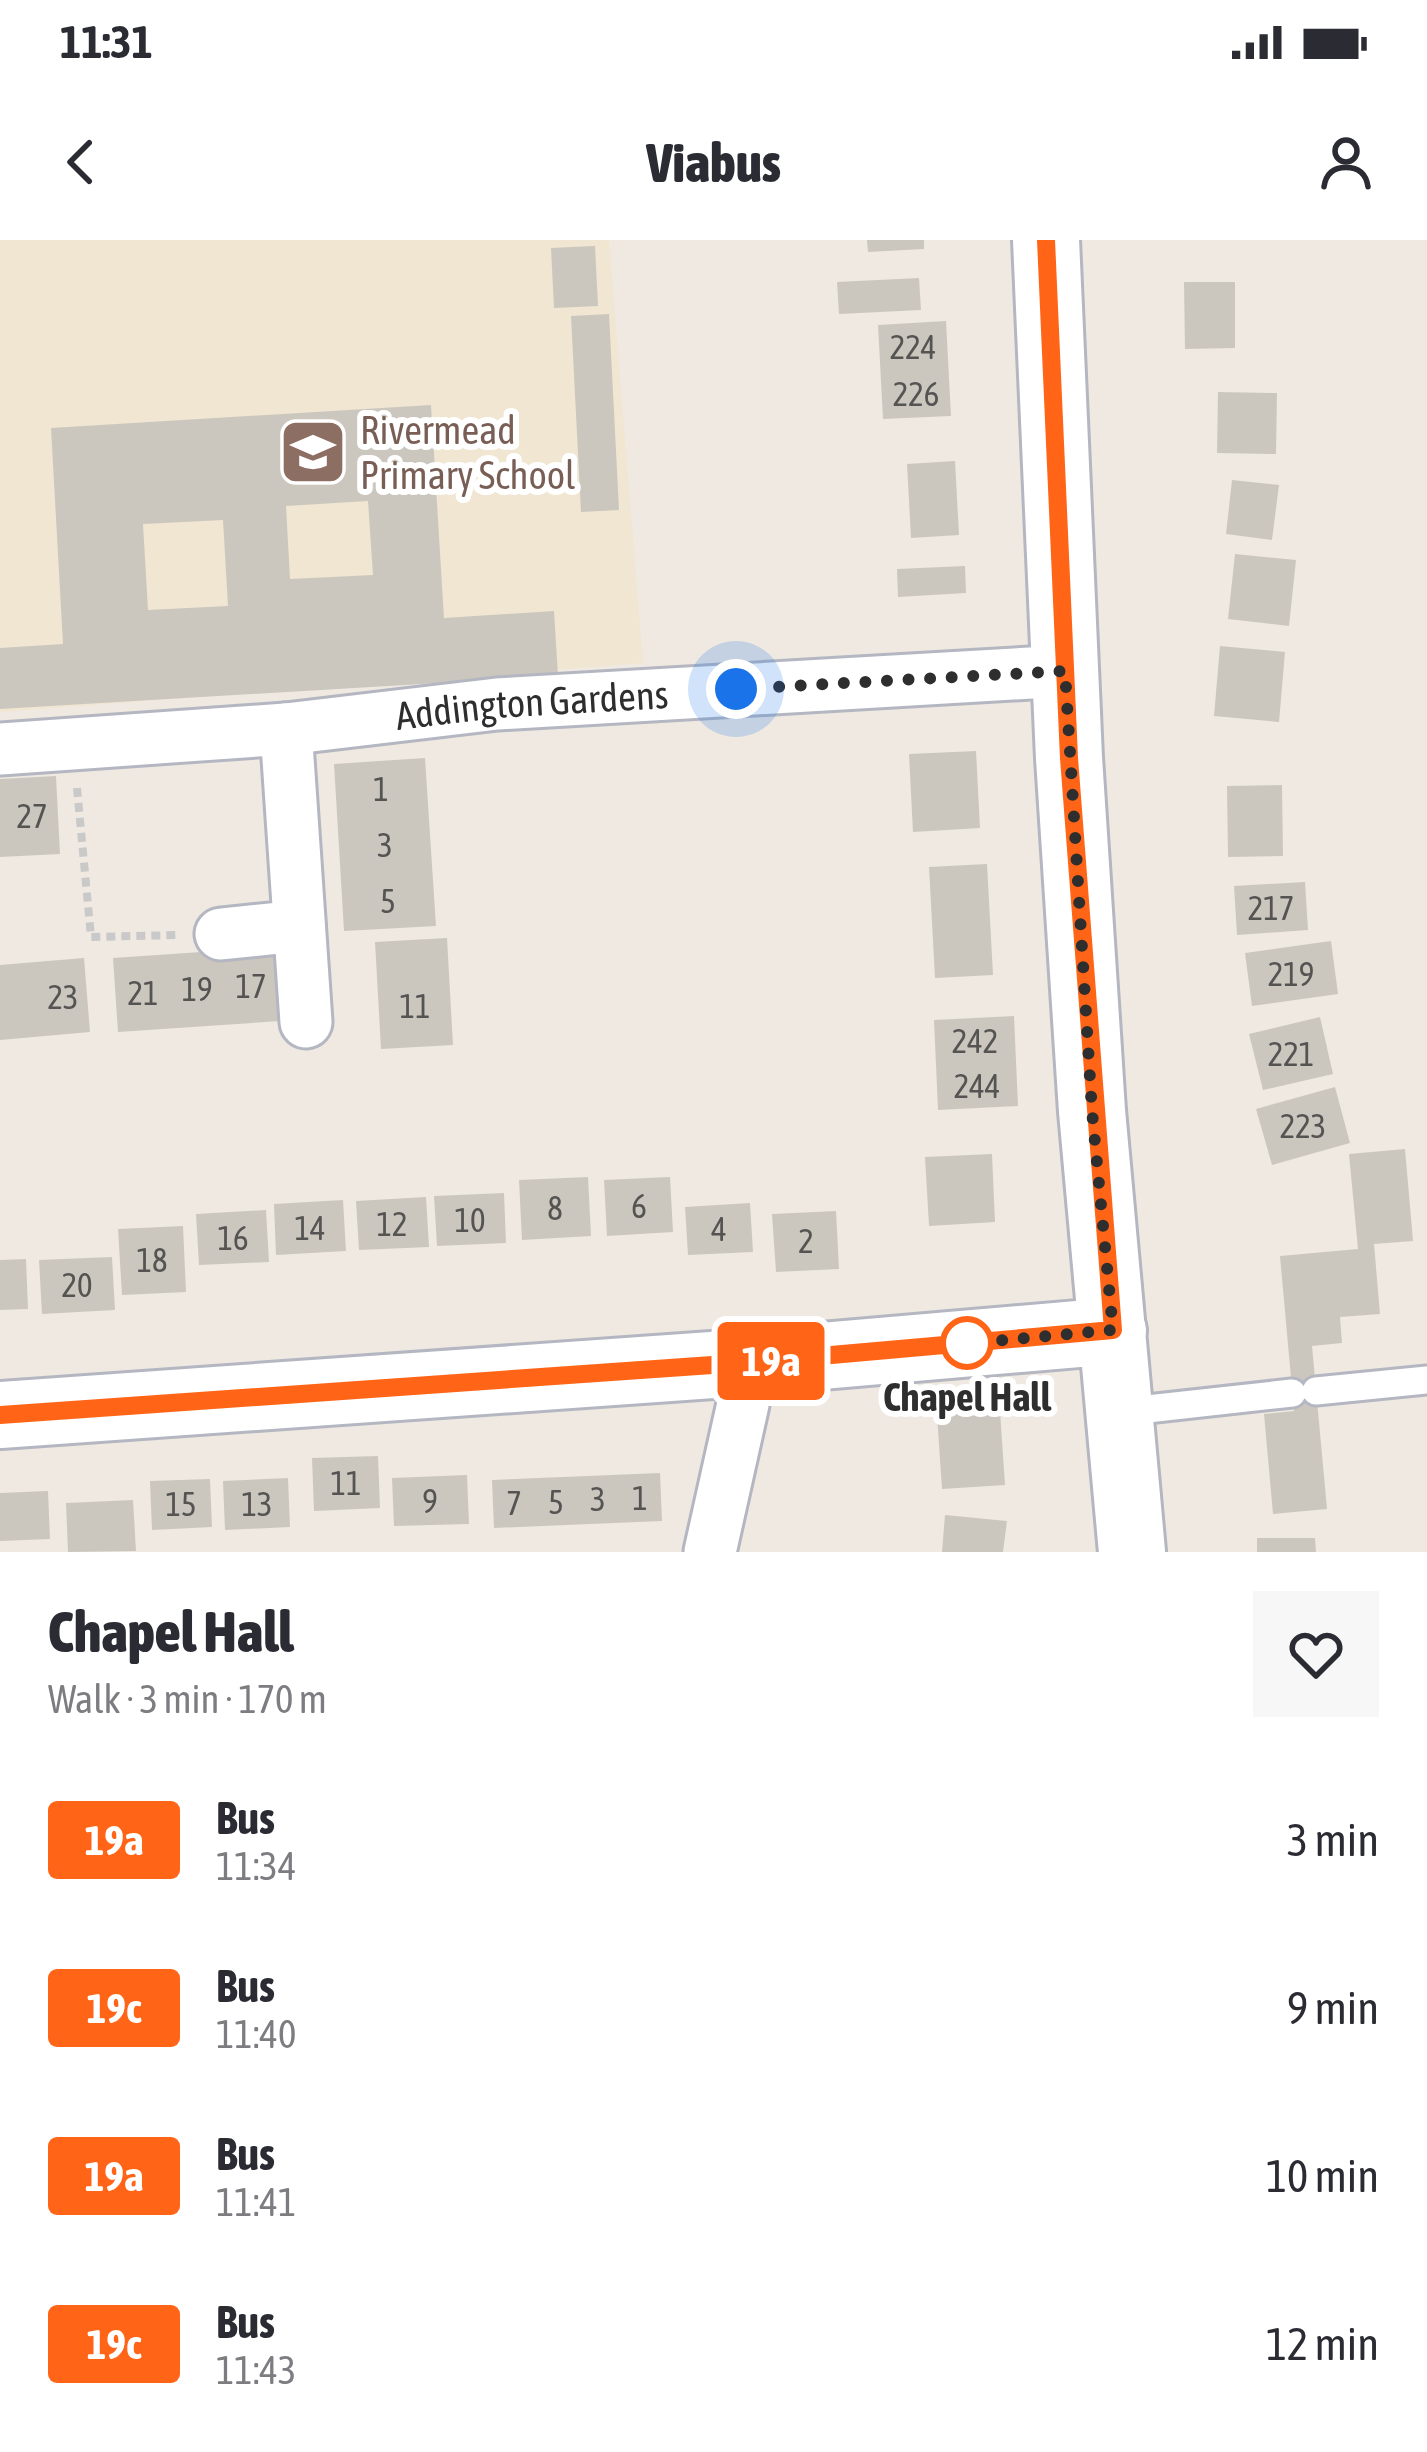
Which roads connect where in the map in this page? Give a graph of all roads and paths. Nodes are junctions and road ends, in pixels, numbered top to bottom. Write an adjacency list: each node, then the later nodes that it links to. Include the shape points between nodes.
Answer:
1 (1046, 240): 2 (street)
2 (1065, 671): 3 (street, Addington Gardens, via 497,704); 9 (street)
3 (286, 729): 4 (street, Addington Gardens); 6 (street)
4 (73, 745): 5 (street, Addington Gardens); 7 (path, via 91,938)
5 (0, 749)
6 (299, 926): 7 (street); 8 (street)
7 (221, 934)
8 (306, 1022)
9 (1113, 1330): 10 (street); 12 (street)
10 (741, 1363): 13 (street); 14 (street, via 743,1404)
11 (1427, 1380): 12 (lane)
12 (1120, 1412): 15 (street)
13 (0, 1415)
14 (710, 1552)
15 (1132, 1552)

